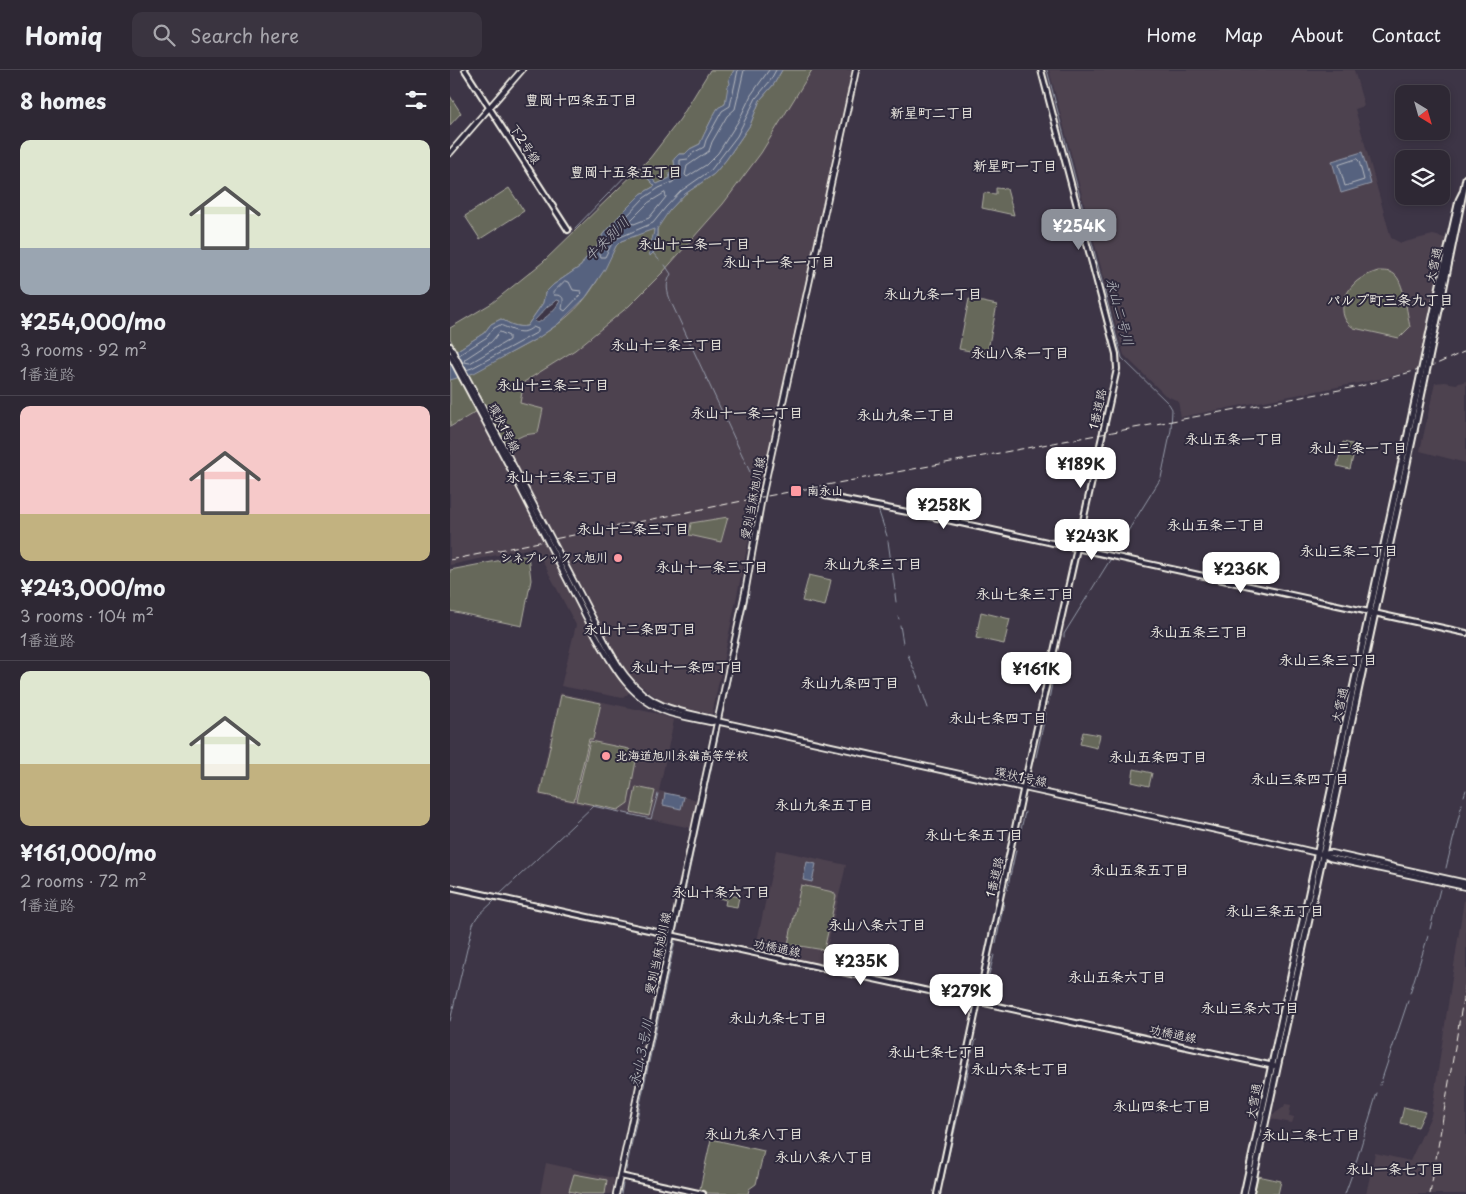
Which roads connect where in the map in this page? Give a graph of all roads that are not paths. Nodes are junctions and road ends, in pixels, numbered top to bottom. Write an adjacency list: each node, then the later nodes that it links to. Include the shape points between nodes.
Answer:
1 (465, 70): 5 (street, 下2号線)
2 (522, 70): 5 (main road)
3 (856, 70): 16 (main road, 愛別当麻旭川線)
4 (1040, 70): 13 (street, 1番道路, via 1116,354 1117,370)
5 (489, 107): 6 (main road); 8 (street, 下2号線)
6 (450, 153)
7 (1466, 178): 14 (highway, 大雪通, bridge)
8 (568, 230)
9 (450, 346): 11 (main road)
10 (450, 355): 11 (main road)
11 (475, 399): 16 (main road, 環状1号線, bridge, via 620,670 646,696 666,707)
12 (822, 493): 13 (street)
13 (1078, 549): 14 (street); 17 (street, 1番道路)
14 (1372, 612): 15 (street); 18 (highway, 大雪通)
15 (1466, 632)
16 (716, 721): 17 (main road, 環状1号線); 23 (main road, 愛別当麻旭川線)
17 (1024, 788): 18 (main road, 環状1号線); 24 (street, 1番道路)
18 (1320, 854): 19 (main road, 環状1号線, via 1331,853); 25 (highway, 大雪通)
19 (1350, 860): 20 (main road); 22 (main road)
20 (1466, 883)
21 (450, 887): 23 (street, 功橋通線)
22 (1466, 887)
23 (672, 936): 24 (street, 功橋通線); 26 (main road, 愛別当麻旭川線)
24 (978, 1002): 25 (street, 功橋通線); 29 (street, 1番道路)
25 (1274, 1066): 30 (highway, 大雪通); 31 (highway, 大雪通)
26 (620, 1176): 27 (main road, 愛別当麻旭川線); 28 (street)
27 (616, 1194)
28 (703, 1194)
29 (937, 1194)
30 (1244, 1194)
31 (1250, 1194)

